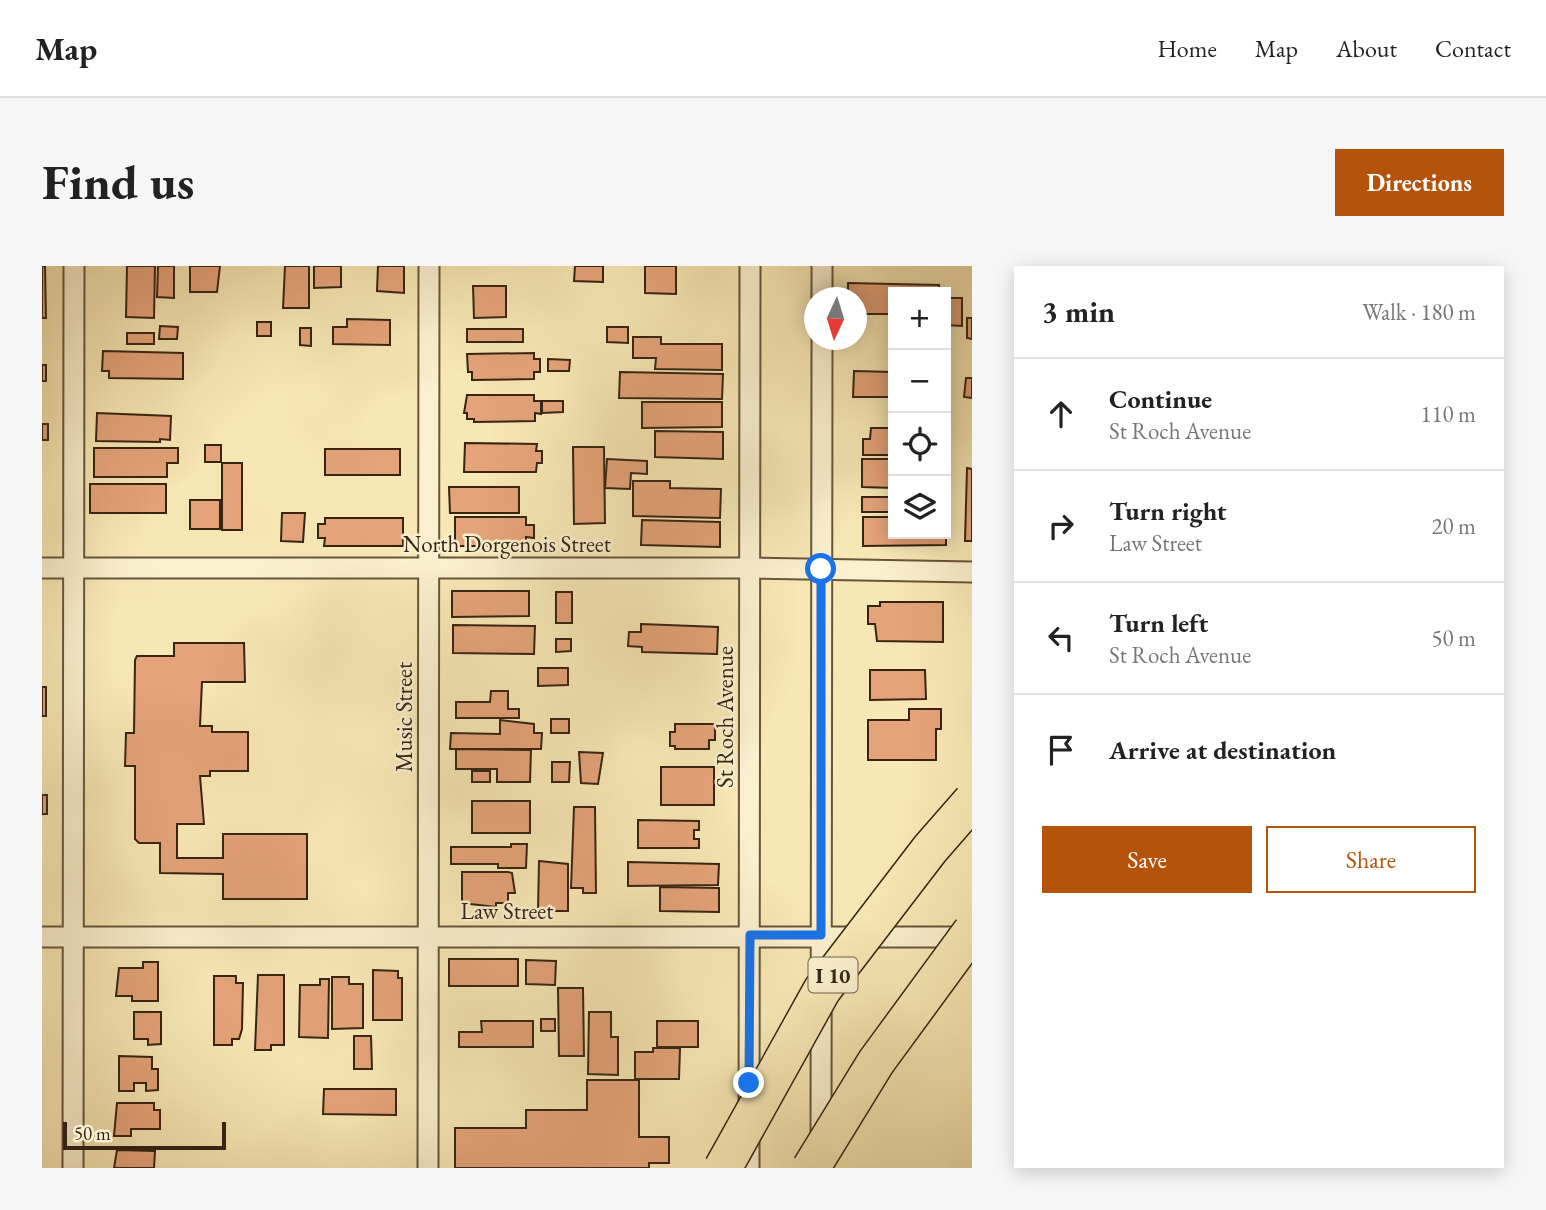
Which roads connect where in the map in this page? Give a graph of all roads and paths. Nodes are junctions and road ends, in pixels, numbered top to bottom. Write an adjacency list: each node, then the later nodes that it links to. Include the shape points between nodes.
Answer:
1 (74, 266): 8 (street)
2 (429, 266): 9 (street, Music Street)
3 (750, 266): 10 (street, St Roch Avenue)
4 (822, 266): 5 (street)
5 (822, 287)
6 (822, 350): 11 (street)
7 (42, 568): 8 (street, North Dorgenois Street)
8 (74, 568): 9 (street, North Dorgenois Street); 19 (street)
9 (429, 568): 10 (street, North Dorgenois Street); 17 (street, Music Street)
10 (750, 568): 11 (street, North Dorgenois Street); 15 (street, St Roch Avenue)
11 (821, 569): 12 (street, North Dorgenois Street); 16 (street)
12 (972, 572)
13 (972, 802): 23 (highway, I 10, bridge, via 821,990)
14 (972, 931): 25 (highway, bridge, via 876,1062)
15 (750, 935): 16 (street, Law Street); 17 (street, Law Street); 24 (street, St Roch Avenue)
16 (821, 935): 20 (street, Law Street); 26 (street)
17 (428, 936): 19 (street, Law Street); 22 (street, Music Street)
18 (42, 937): 19 (street, Law Street)
19 (73, 937): 21 (street)
20 (972, 937)
21 (73, 1168)
22 (428, 1168)
23 (723, 1168)
24 (749, 1168)
25 (811, 1168)
26 (820, 1168)

